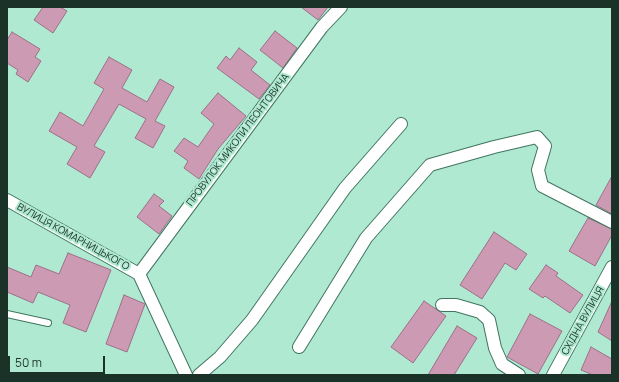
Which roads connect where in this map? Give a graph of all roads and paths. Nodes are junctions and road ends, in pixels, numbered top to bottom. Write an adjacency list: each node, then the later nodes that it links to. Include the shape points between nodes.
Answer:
1 (341, 7): 6 (street, ПРОВУЛОК МИКОЛИ ЛЕОНТОВИЧА, via 322,27)
2 (402, 124): 12 (street, via 345,188 252,320 220,357)
3 (7, 200): 6 (street, ВУЛИЦЯ КОМАРНИЦЬКОГО)
4 (612, 222): 10 (street, via 542,186 538,170 545,146 537,138 430,165 366,238)
5 (612, 267): 14 (street, СХІДНА ВУЛИЦЯ)
6 (139, 274): 11 (street)
7 (442, 305): 13 (street, via 456,304 480,312 489,320 495,348 502,364)
8 (7, 314): 9 (lane)
9 (48, 323)
10 (299, 347)
11 (186, 375)
12 (199, 375)
13 (520, 375)
14 (553, 375)

